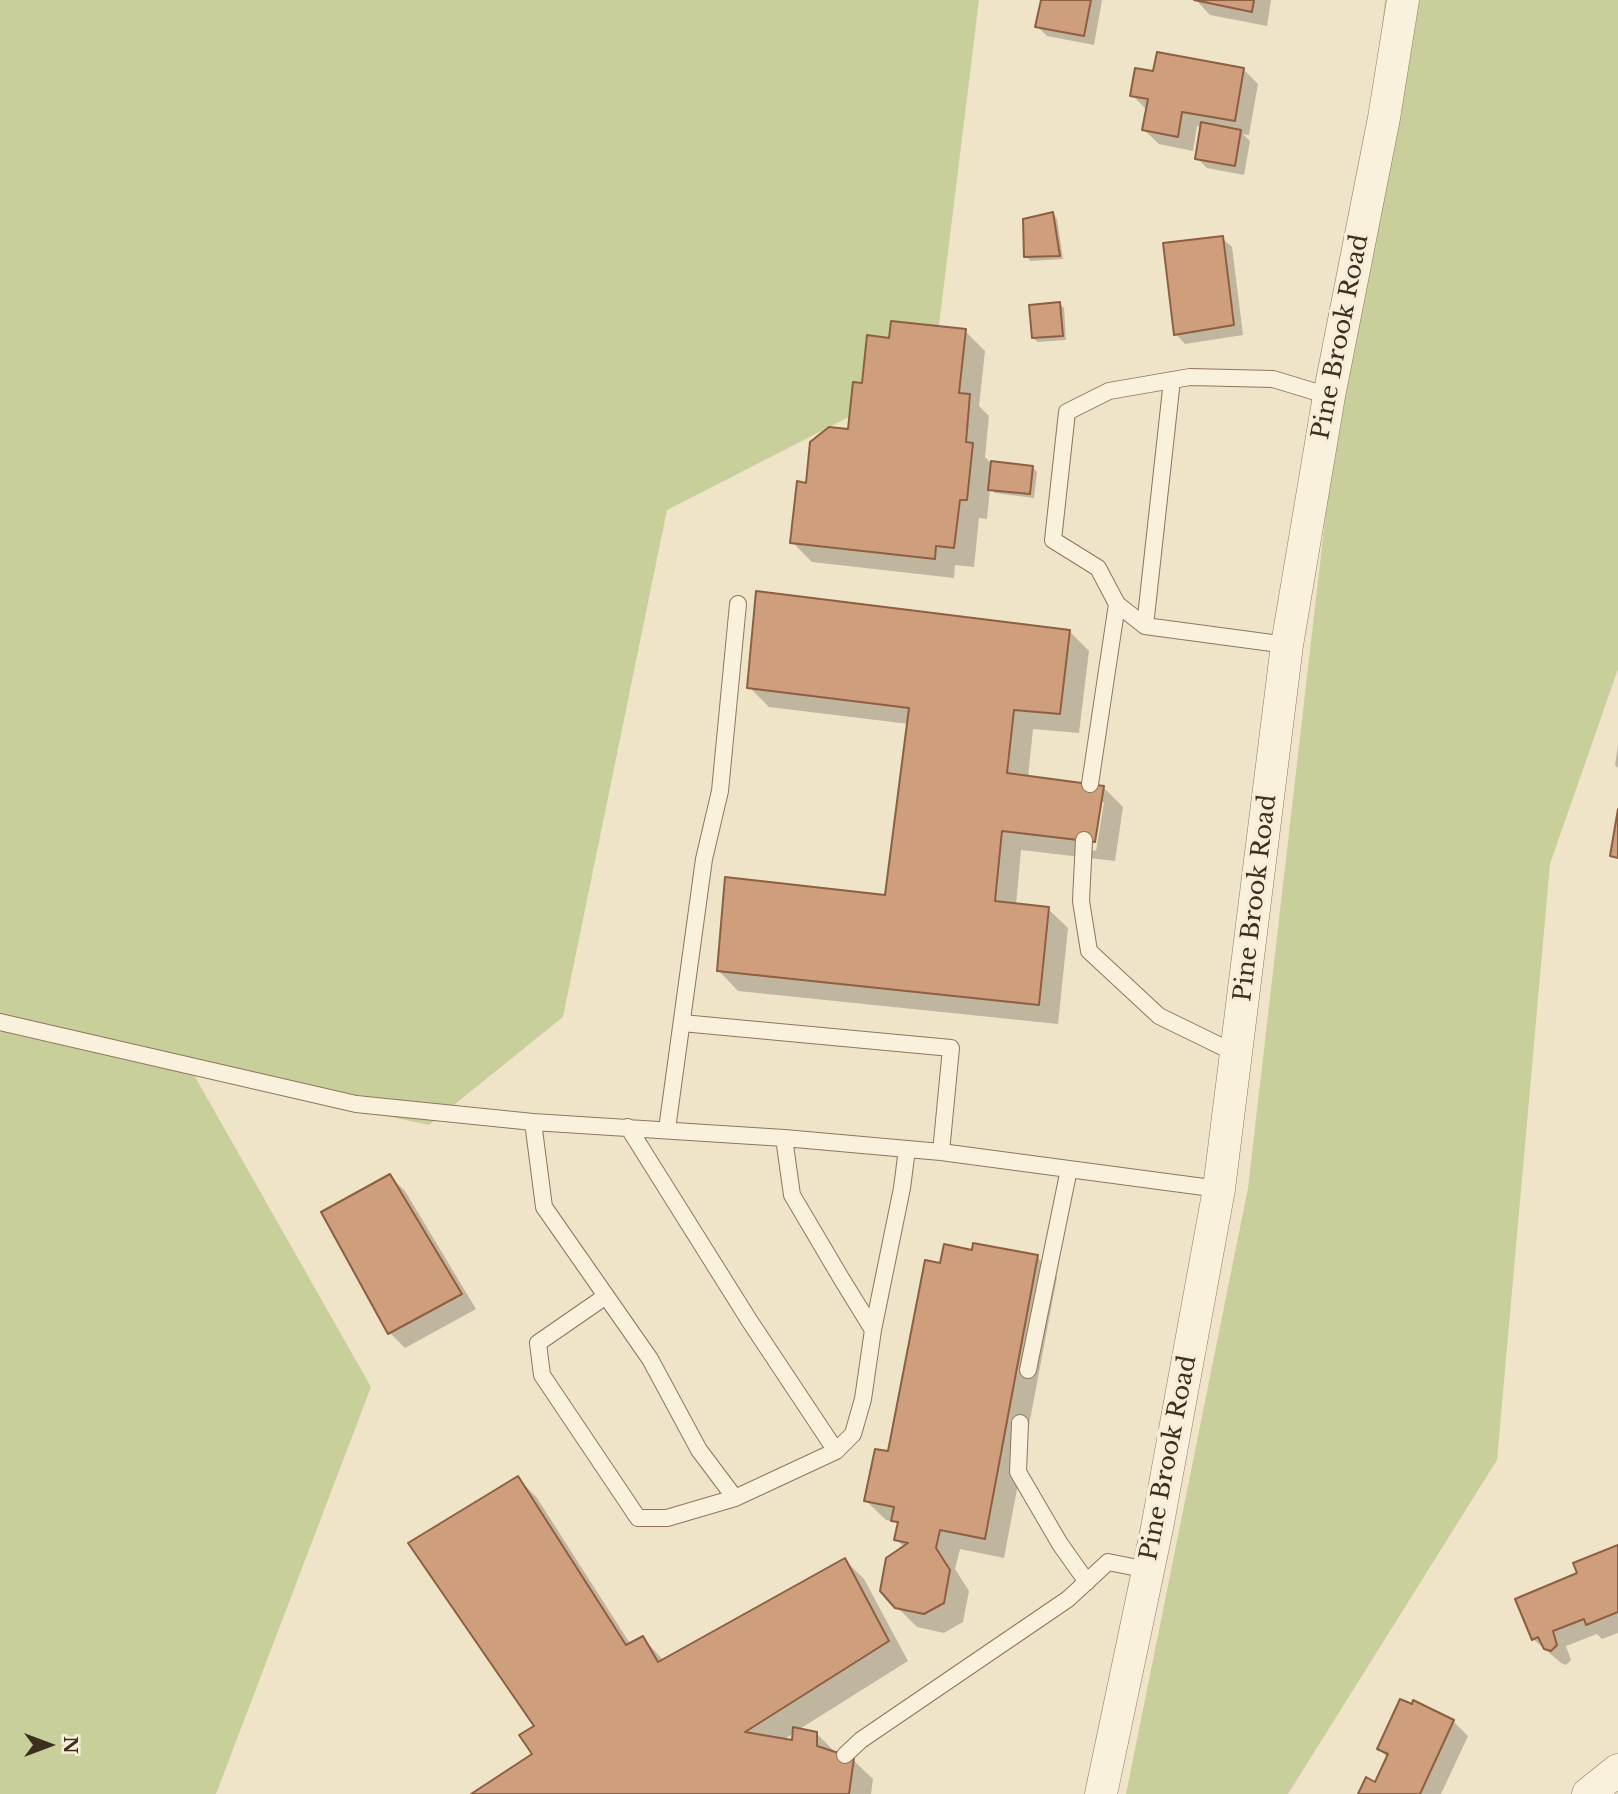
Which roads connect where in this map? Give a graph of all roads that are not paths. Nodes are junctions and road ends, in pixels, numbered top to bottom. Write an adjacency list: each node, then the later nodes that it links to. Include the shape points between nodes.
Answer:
1 (1403, 0): 3 (street, Pine Brook Road)
2 (1172, 380): 3 (lane, via 1273,379); 5 (lane, via 1108,391 1068,412 1053,540 1098,568); 6 (lane)
3 (1329, 396): 7 (street, Pine Brook Road)
4 (738, 604): 11 (lane, via 720,791 704,859)
5 (1117, 604): 6 (lane); 8 (lane)
6 (1145, 625): 7 (lane)
7 (1287, 645): 12 (street, Pine Brook Road)
8 (1090, 784)
9 (1084, 841): 12 (lane, via 1081,901 1089,951 1158,1016)
10 (0, 1022): 13 (lane, via 356,1104)
11 (682, 1023): 15 (lane); 18 (lane, via 951,1048)
12 (1237, 1054): 20 (street, Pine Brook Road)
13 (533, 1122): 14 (lane); 21 (lane, via 544,1207)
14 (628, 1127): 15 (lane); 25 (lane)
15 (667, 1129): 16 (lane)
16 (784, 1138): 17 (lane); 22 (lane, via 792,1195)
17 (907, 1149): 18 (lane); 22 (lane)
18 (941, 1152): 19 (lane)
19 (1069, 1169): 20 (lane); 23 (lane)
20 (1219, 1189): 27 (street, Pine Brook Road)
21 (606, 1296): 26 (lane, via 650,1359 699,1450); 26 (lane, via 538,1343 542,1375 638,1518 667,1518)
22 (873, 1330): 25 (lane, via 853,1434)
23 (1028, 1370)
24 (1020, 1423): 28 (lane, via 1018,1472)
25 (836, 1451): 26 (lane)
26 (735, 1498)
27 (1148, 1570): 28 (lane, via 1108,1562); 31 (street, Pine Brook Road)
28 (1087, 1582): 29 (lane)
29 (845, 1755)
30 (1618, 1770): 32 (street)
31 (1101, 1794)
32 (1588, 1794)

